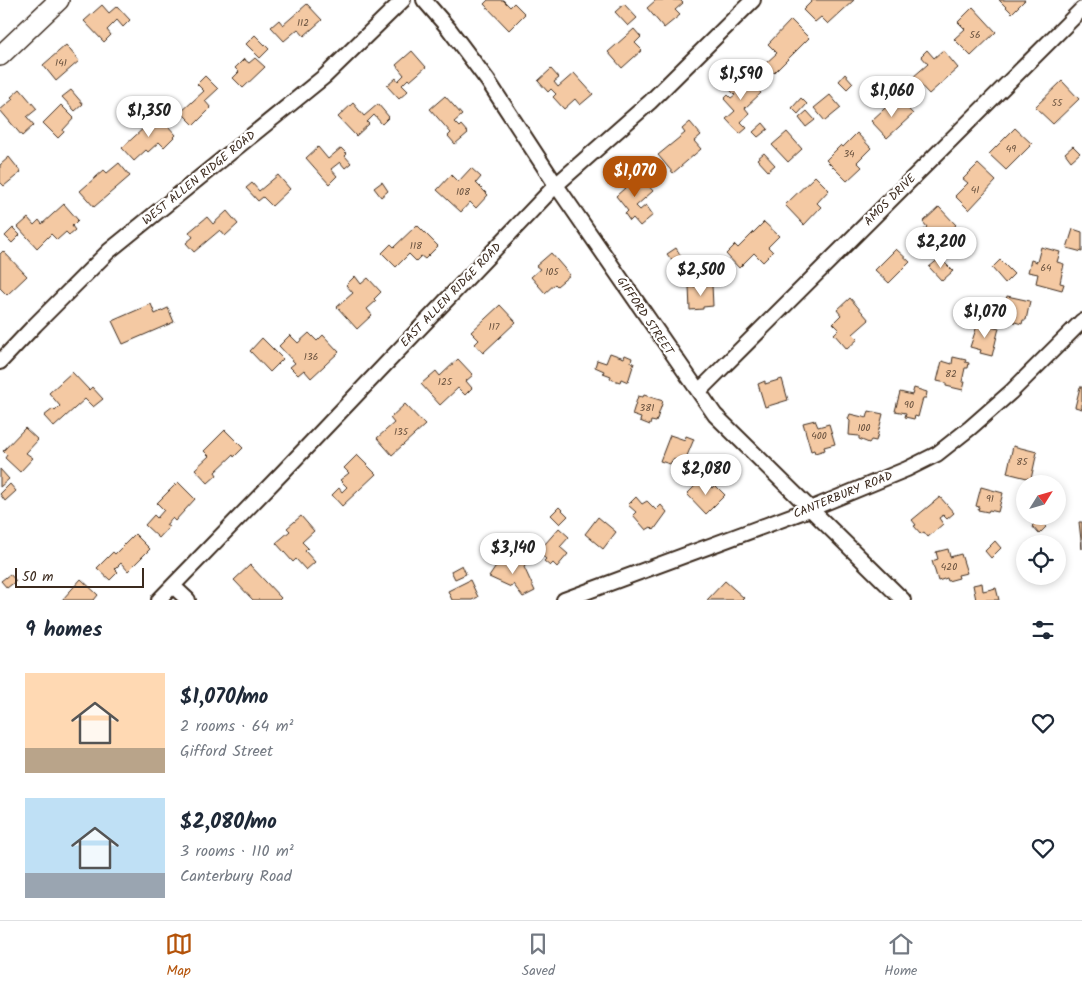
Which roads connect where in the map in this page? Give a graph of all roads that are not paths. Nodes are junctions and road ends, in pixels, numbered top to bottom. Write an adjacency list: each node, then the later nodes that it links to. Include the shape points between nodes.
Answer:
1 (59, 0): 6 (main road)
2 (404, 0): 9 (street, WEST ALLEN RIDGE ROAD, via 325,76 109,251)
3 (424, 0): 7 (street, GIFFORD STREET, via 488,81)
4 (753, 0): 7 (street, EAST ALLEN RIDGE ROAD, via 650,102)
5 (1082, 8): 10 (street, AMOS DRIVE)
6 (0, 56)
7 (556, 185): 10 (street, GIFFORD STREET); 12 (street, EAST ALLEN RIDGE ROAD)
8 (1082, 321): 11 (street, CANTERBURY ROAD, via 1011,392 937,454)
9 (0, 362)
10 (698, 391): 11 (street, GIFFORD STREET, via 715,416)
11 (810, 510): 15 (street, CANTERBURY ROAD); 16 (street, GIFFORD STREET)
12 (174, 586): 13 (street, EAST ALLEN RIDGE ROAD); 14 (street)
13 (159, 600)
14 (188, 600)
15 (564, 600)
16 (904, 600)

